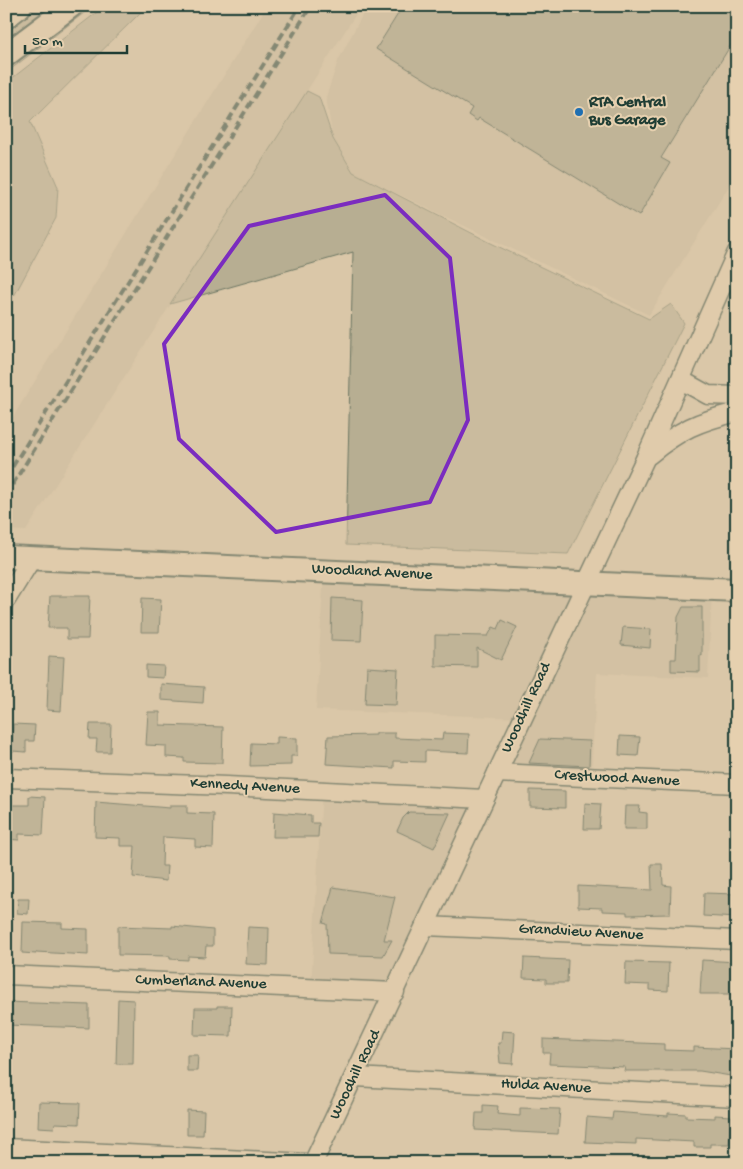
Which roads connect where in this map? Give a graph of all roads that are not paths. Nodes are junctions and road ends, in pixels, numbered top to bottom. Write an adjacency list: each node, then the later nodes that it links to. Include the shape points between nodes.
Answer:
1 (20, 6): 3 (main road)
2 (71, 6): 4 (main road)
3 (6, 17)
4 (6, 55)
5 (737, 252): 6 (street, Woodhill Road)
6 (681, 380): 7 (street, via 708,395); 9 (street, Woodhill Road)
7 (737, 396)
8 (737, 412): 9 (street, via 706,420 675,434)
9 (645, 459): 12 (street, Woodhill Road)
10 (6, 557): 11 (main road, Woodland Avenue)
11 (32, 558): 12 (main road, Woodland Avenue); 14 (street)
12 (586, 583): 13 (main road, Woodland Avenue); 15 (street, Woodhill Road)
13 (737, 590)
14 (6, 600)
15 (497, 773): 17 (street, Crestwood Avenue); 18 (street, Woodhill Road)
16 (6, 778): 18 (street, Kennedy Avenue)
17 (737, 784)
18 (484, 799): 19 (street, Woodhill Road)
19 (425, 926): 20 (street, Grandview Avenue); 22 (street, Woodhill Road)
20 (737, 940)
21 (6, 975): 22 (street, Cumberland Avenue)
22 (395, 992): 23 (street, Woodhill Road)
23 (355, 1076): 24 (street, Hulda Avenue); 27 (street, Woodhill Road)
24 (737, 1097)
25 (6, 1148): 26 (street)
26 (308, 1163)
27 (314, 1163)

